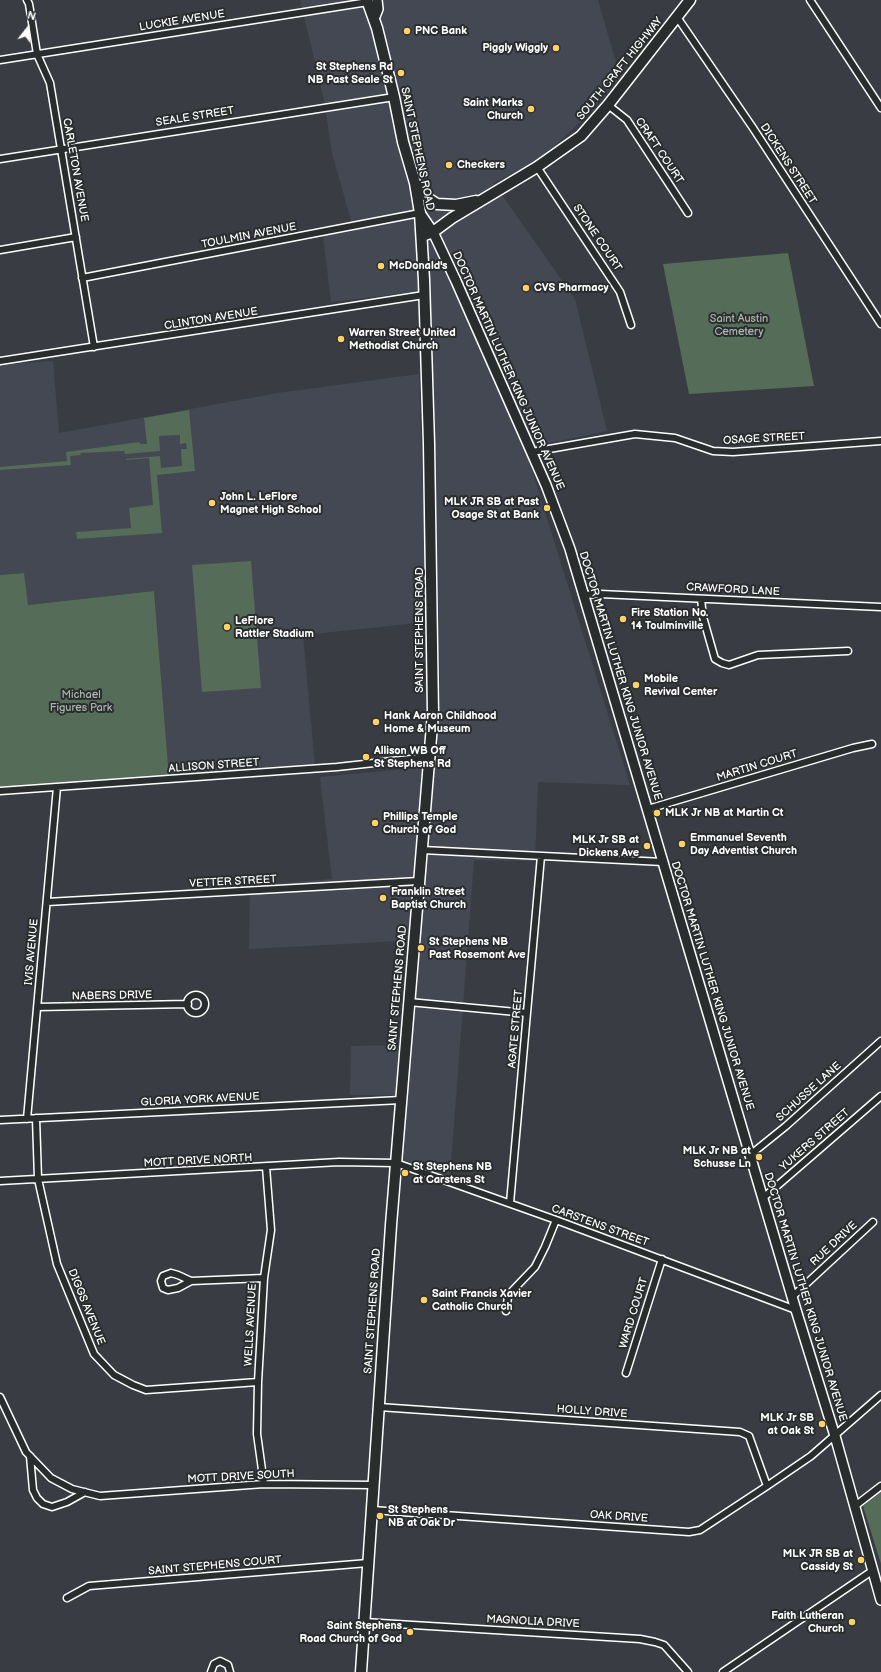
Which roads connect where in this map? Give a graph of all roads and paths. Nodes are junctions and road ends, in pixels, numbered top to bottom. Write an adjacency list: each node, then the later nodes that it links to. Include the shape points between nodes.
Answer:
1 (27, 0): 6 (street, CARLETON AVENUE)
2 (690, 0): 5 (main road, SOUTH CRAFT HIGHWAY)
3 (810, 0): 10 (street)
4 (371, 1): 6 (street, LUCKIE AVENUE); 8 (main road, SAINT STEPHENS ROAD)
5 (677, 17): 9 (main road, SOUTH CRAFT HIGHWAY); 24 (street, DICKENS STREET)
6 (37, 54): 7 (street, LUCKIE AVENUE); 11 (street, CARLETON AVENUE, via 50,83)
7 (0, 60)
8 (394, 97): 11 (street, SEALE STREET); 14 (main road, SAINT STEPHENS ROAD)
9 (608, 105): 13 (main road, SOUTH CRAFT HIGHWAY, via 582,136); 17 (street, CRAFT COURT, via 626,120)
10 (881, 108)
11 (61, 149): 12 (street, SEALE STREET); 20 (street, CARLETON AVENUE)
12 (0, 158)
13 (537, 167): 15 (main road, SOUTH CRAFT HIGHWAY); 25 (street, STONE COURT, via 620,292)
14 (415, 183): 15 (main road, via 428,199 437,204 456,205); 16 (main road, SAINT STEPHENS ROAD)
15 (483, 199): 18 (main road, SOUTH CRAFT HIGHWAY)
16 (420, 213): 18 (main road, DOCTOR MARTIN LUTHER KING JUNIOR AVENUE); 19 (main road, SAINT STEPHENS ROAD); 22 (street, TOULMIN AVENUE)
17 (688, 213)
18 (433, 232): 19 (main road, SOUTH CRAFT HIGHWAY); 29 (main road, DOCTOR MARTIN LUTHER KING JUNIOR AVENUE)
19 (422, 236): 23 (main road, SAINT STEPHENS ROAD)
20 (76, 237): 21 (street); 22 (street, CARLETON AVENUE)
21 (0, 250)
22 (82, 278): 26 (street, CARLETON AVENUE)
23 (424, 295): 26 (street, CLINTON AVENUE); 35 (main road, SAINT STEPHENS ROAD, via 433,713)
24 (881, 324)
25 (630, 325)
26 (94, 347): 27 (street, CLINTON AVENUE)
27 (0, 361)
28 (881, 441): 29 (street, OSAGE STREET, via 733,452 713,451 674,438 635,434)
29 (532, 452): 30 (main road, DOCTOR MARTIN LUTHER KING JUNIOR AVENUE, via 570,549)
30 (584, 595): 31 (street, CRAWFORD LANE); 38 (main road, DOCTOR MARTIN LUTHER KING JUNIOR AVENUE)
31 (701, 599): 32 (street, CRAWFORD LANE); 33 (street, via 703,617 715,659 722,663 729,665 758,655)
32 (881, 607)
33 (848, 651)
34 (872, 744): 38 (street, MARTIN COURT)
35 (429, 757): 36 (street, ALLISON STREET, via 337,767); 39 (main road, SAINT STEPHENS ROAD)
36 (57, 787): 37 (street, ALLISON STREET); 43 (street, IVIS AVENUE)
37 (0, 791)
38 (648, 809): 41 (main road, DOCTOR MARTIN LUTHER KING JUNIOR AVENUE)
39 (422, 850): 40 (street); 42 (main road, SAINT STEPHENS ROAD)
40 (541, 856): 41 (street); 47 (street, AGATE STREET)
41 (663, 862): 54 (main road, DOCTOR MARTIN LUTHER KING JUNIOR AVENUE)
42 (420, 882): 43 (street, VETTER STREET); 44 (main road, SAINT STEPHENS ROAD)
43 (47, 902): 46 (street, IVIS AVENUE)
44 (409, 1002): 47 (street); 50 (main road, SAINT STEPHENS ROAD)
45 (188, 1004): 46 (street, NABERS DRIVE)
46 (37, 1007): 52 (street, IVIS AVENUE)
47 (527, 1013): 60 (street, AGATE STREET)
48 (881, 1041): 54 (street, SCHUSSE LANE)
49 (881, 1096): 59 (street, YUKERS STREET)
50 (401, 1100): 51 (street, GLORIA YORK AVENUE); 55 (main road, SAINT STEPHENS ROAD)
51 (36, 1118): 52 (street, GLORIA YORK AVENUE); 57 (street, DIGGS AVENUE)
52 (27, 1119): 53 (street, GLORIA YORK AVENUE)
53 (0, 1120)
54 (750, 1156): 59 (main road, DOCTOR MARTIN LUTHER KING JUNIOR AVENUE)
55 (396, 1163): 56 (street, MOTT DRIVE NORTH, via 339,1162); 60 (street, CARSTENS STREET); 73 (main road, SAINT STEPHENS ROAD)
56 (266, 1167): 57 (street, MOTT DRIVE NORTH); 64 (street, WELLS AVENUE, via 271,1230)
57 (38, 1179): 58 (street, MOTT DRIVE NORTH); 70 (street, DIGGS AVENUE, via 57,1264 94,1354 114,1375 146,1390)
58 (0, 1181)
59 (763, 1198): 66 (main road, DOCTOR MARTIN LUTHER KING JUNIOR AVENUE)
60 (510, 1204): 61 (street, CARSTENS STREET)
61 (556, 1220): 63 (street, CARSTENS STREET); 68 (street, via 535,1267 508,1297)
62 (872, 1222): 66 (street, RUE DRIVE)
63 (662, 1259): 67 (street, CARSTENS STREET); 69 (street, WARD COURT)
64 (264, 1278): 65 (street); 70 (street, WELLS AVENUE)
65 (191, 1281)
66 (792, 1297): 67 (main road, DOCTOR MARTIN LUTHER KING JUNIOR AVENUE)
67 (796, 1310): 74 (main road, DOCTOR MARTIN LUTHER KING JUNIOR AVENUE)
68 (506, 1311)
69 (626, 1373)
70 (258, 1382): 76 (street, WELLS AVENUE, via 256,1434)
71 (881, 1395): 74 (street, OAK DRIVE)
72 (0, 1397): 75 (street)
73 (379, 1407): 77 (main road, SAINT STEPHENS ROAD); 78 (street, HOLLY DRIVE, via 740,1432 749,1436)
74 (835, 1436): 78 (street, OAK DRIVE); 81 (main road, DOCTOR MARTIN LUTHER KING JUNIOR AVENUE)
75 (30, 1456): 80 (street, MOTT DRIVE SOUTH, via 51,1478 72,1489); 80 (street, via 33,1490 43,1504 52,1507)
76 (264, 1484): 77 (street, MOTT DRIVE SOUTH); 80 (street, MOTT DRIVE SOUTH, via 100,1496)
77 (374, 1485): 82 (main road, SAINT STEPHENS ROAD)
78 (767, 1486): 82 (street, OAK DRIVE, via 700,1530 689,1532)
79 (881, 1486): 81 (street)
80 (85, 1492)
81 (855, 1506): 84 (main road, DOCTOR MARTIN LUTHER KING JUNIOR AVENUE)
82 (372, 1510): 83 (main road, SAINT STEPHENS ROAD)
83 (368, 1563): 85 (street, SAINT STEPHENS COURT, via 89,1586); 87 (main road, SAINT STEPHENS ROAD)
84 (872, 1571): 86 (main road, DOCTOR MARTIN LUTHER KING JUNIOR AVENUE); 92 (street)
85 (67, 1598)
86 (881, 1600)
87 (364, 1622): 90 (main road, SAINT STEPHENS ROAD); 91 (street, MAGNOLIA DRIVE, via 640,1639 664,1645)
88 (211, 1672): 89 (street, via 214,1664 220,1662 228,1665)
89 (230, 1672)
90 (361, 1672)
91 (688, 1672)
92 (723, 1672)

